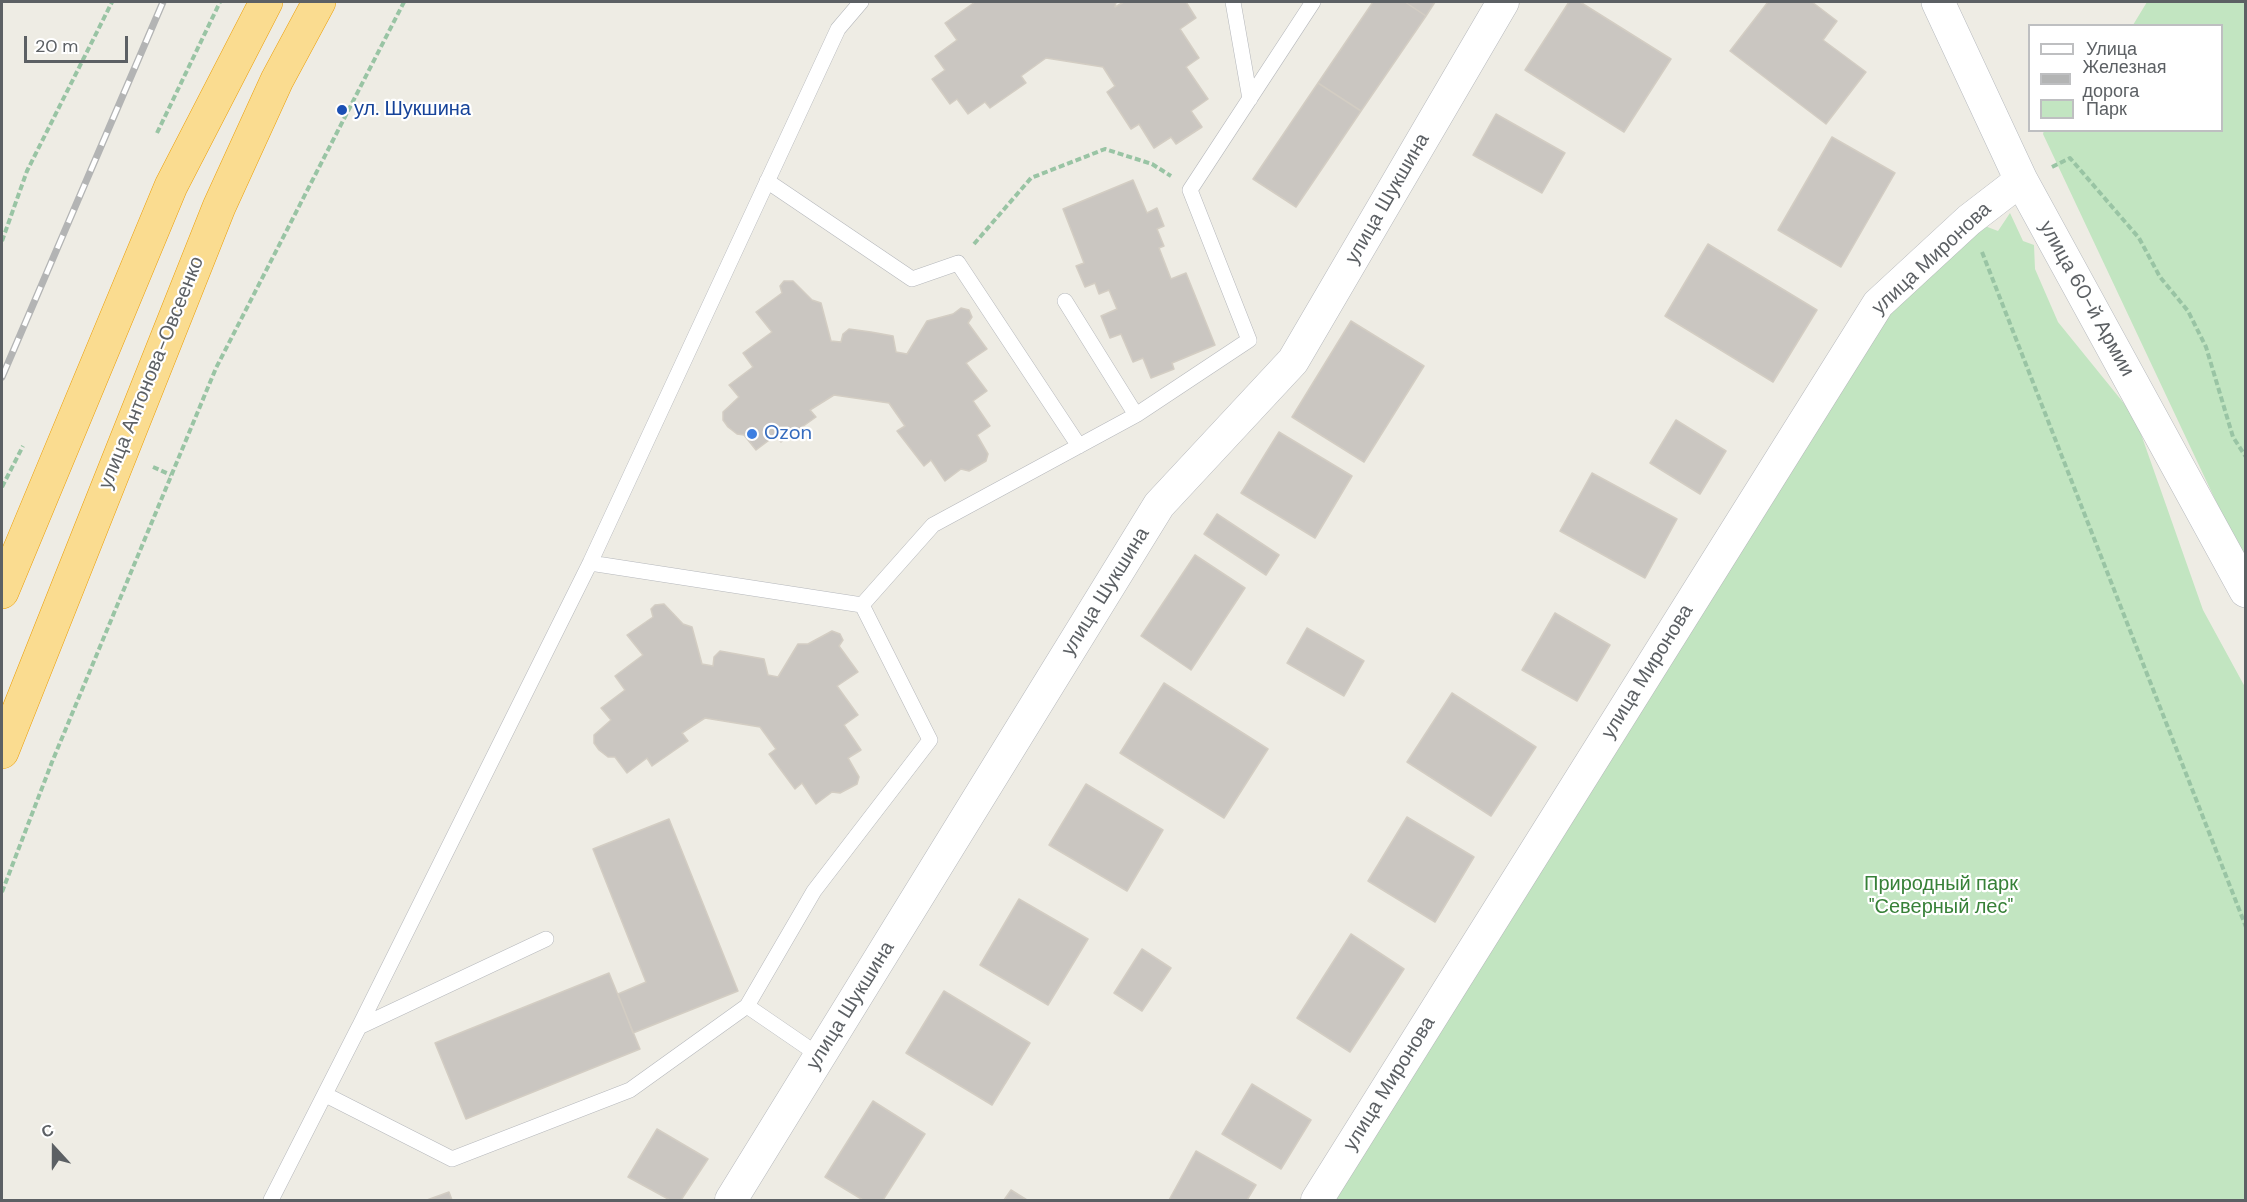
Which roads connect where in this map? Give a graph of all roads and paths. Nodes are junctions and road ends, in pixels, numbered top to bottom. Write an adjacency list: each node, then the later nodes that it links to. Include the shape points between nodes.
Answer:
1 (112, 2): 15 (path, via 27,171)
2 (266, 2): 23 (highway, via 171,186)
3 (319, 2): 25 (highway, улица Антонова-Овсеенко, via 277,81 219,207)
4 (404, 2): 26 (path, via 216,368)
5 (861, 2): 12 (lane, via 838,29)
6 (1233, 2): 10 (lane)
7 (1313, 2): 10 (lane)
8 (1503, 2): 31 (street, улица Шукшина, via 1293,361 1159,505)
9 (1938, 2): 11 (street, улица 60-й Армии)
10 (1250, 99): 13 (lane)
11 (2021, 180): 14 (street, улица Миронова); 20 (path, via 2070,158 2139,238 2160,277 2188,310 2202,338 2234,437); 22 (street, улица 60-й Армии)
12 (767, 181): 16 (lane, via 912,279); 21 (lane)
13 (1190, 190): 16 (path, via 1152,164 1105,149 1031,177); 18 (lane, via 1249,340)
14 (1969, 220): 27 (path); 35 (street, улица Миронова, via 1878,304)
15 (2, 241)
16 (958, 263): 19 (lane)
17 (1065, 301): 18 (lane)
18 (1136, 415): 19 (lane)
19 (1079, 446): 24 (lane, via 933,525)
20 (2246, 457)
21 (590, 563): 24 (lane); 30 (lane)
22 (2246, 591)
23 (2, 592)
24 (862, 605): 29 (lane, via 930,740 814,891)
25 (2, 752)
26 (2, 892)
27 (2246, 927)
28 (546, 939): 30 (lane)
29 (747, 1006): 31 (lane); 32 (lane, via 630,1090 452,1159)
30 (359, 1027): 32 (lane)
31 (820, 1056): 34 (street, улица Шукшина)
32 (326, 1095): 33 (lane)
33 (271, 1200)
34 (731, 1200)
35 (1317, 1200)

